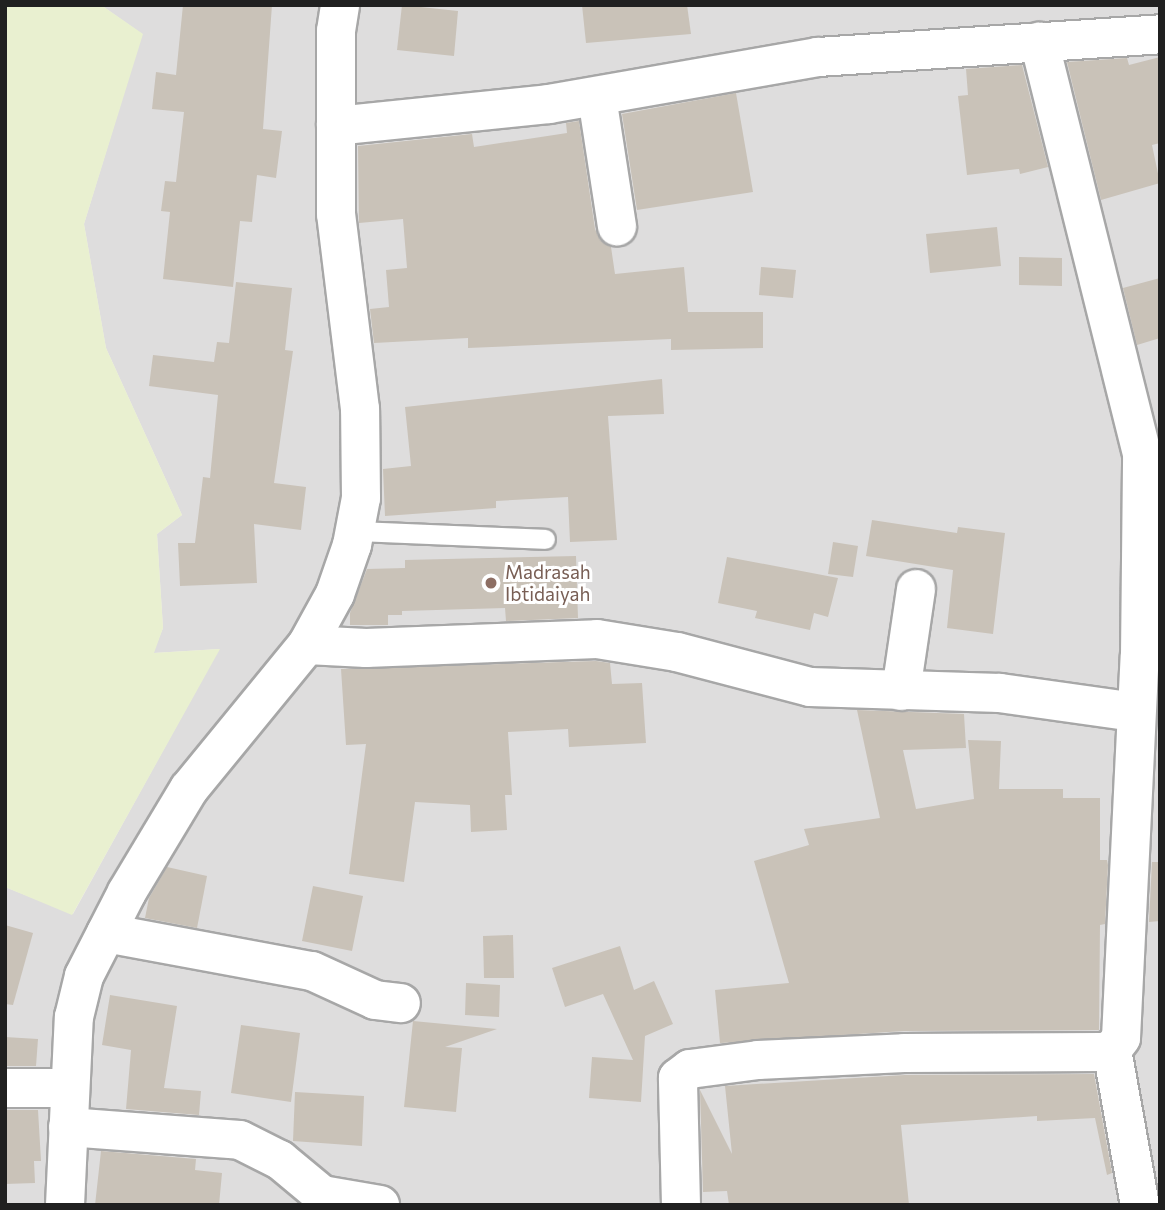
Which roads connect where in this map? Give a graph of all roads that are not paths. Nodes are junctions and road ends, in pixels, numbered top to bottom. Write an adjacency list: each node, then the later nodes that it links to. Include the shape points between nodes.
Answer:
1 (340, 5): 5 (street)
2 (1160, 34): 3 (street)
3 (1039, 42): 4 (street, via 818,57); 12 (street, via 1142,454 1144,526)
4 (597, 96): 5 (street, via 415,122); 6 (street)
5 (336, 126): 7 (street, via 336,214 360,409 361,498)
6 (617, 226)
7 (355, 531): 8 (lane); 10 (street, via 335,594)
8 (545, 538)
9 (916, 589): 11 (street)
10 (307, 645): 11 (street, via 366,648 597,639 677,652 810,687); 13 (street, via 190,789)
11 (901, 691): 12 (street, via 1000,693)
12 (1135, 712): 15 (street, via 1122,1032)
13 (106, 933): 14 (street, via 312,971 375,1000); 17 (street, via 84,976 74,1017)
14 (401, 1003)
15 (1112, 1050): 21 (street, via 904,1053 758,1060 690,1069 678,1078); 22 (street)
16 (5, 1088): 17 (street)
17 (70, 1088): 18 (street)
18 (68, 1127): 19 (street); 20 (street, via 240,1140 280,1160 322,1195)
19 (65, 1205)
20 (380, 1205)
21 (681, 1205)
22 (1140, 1205)

